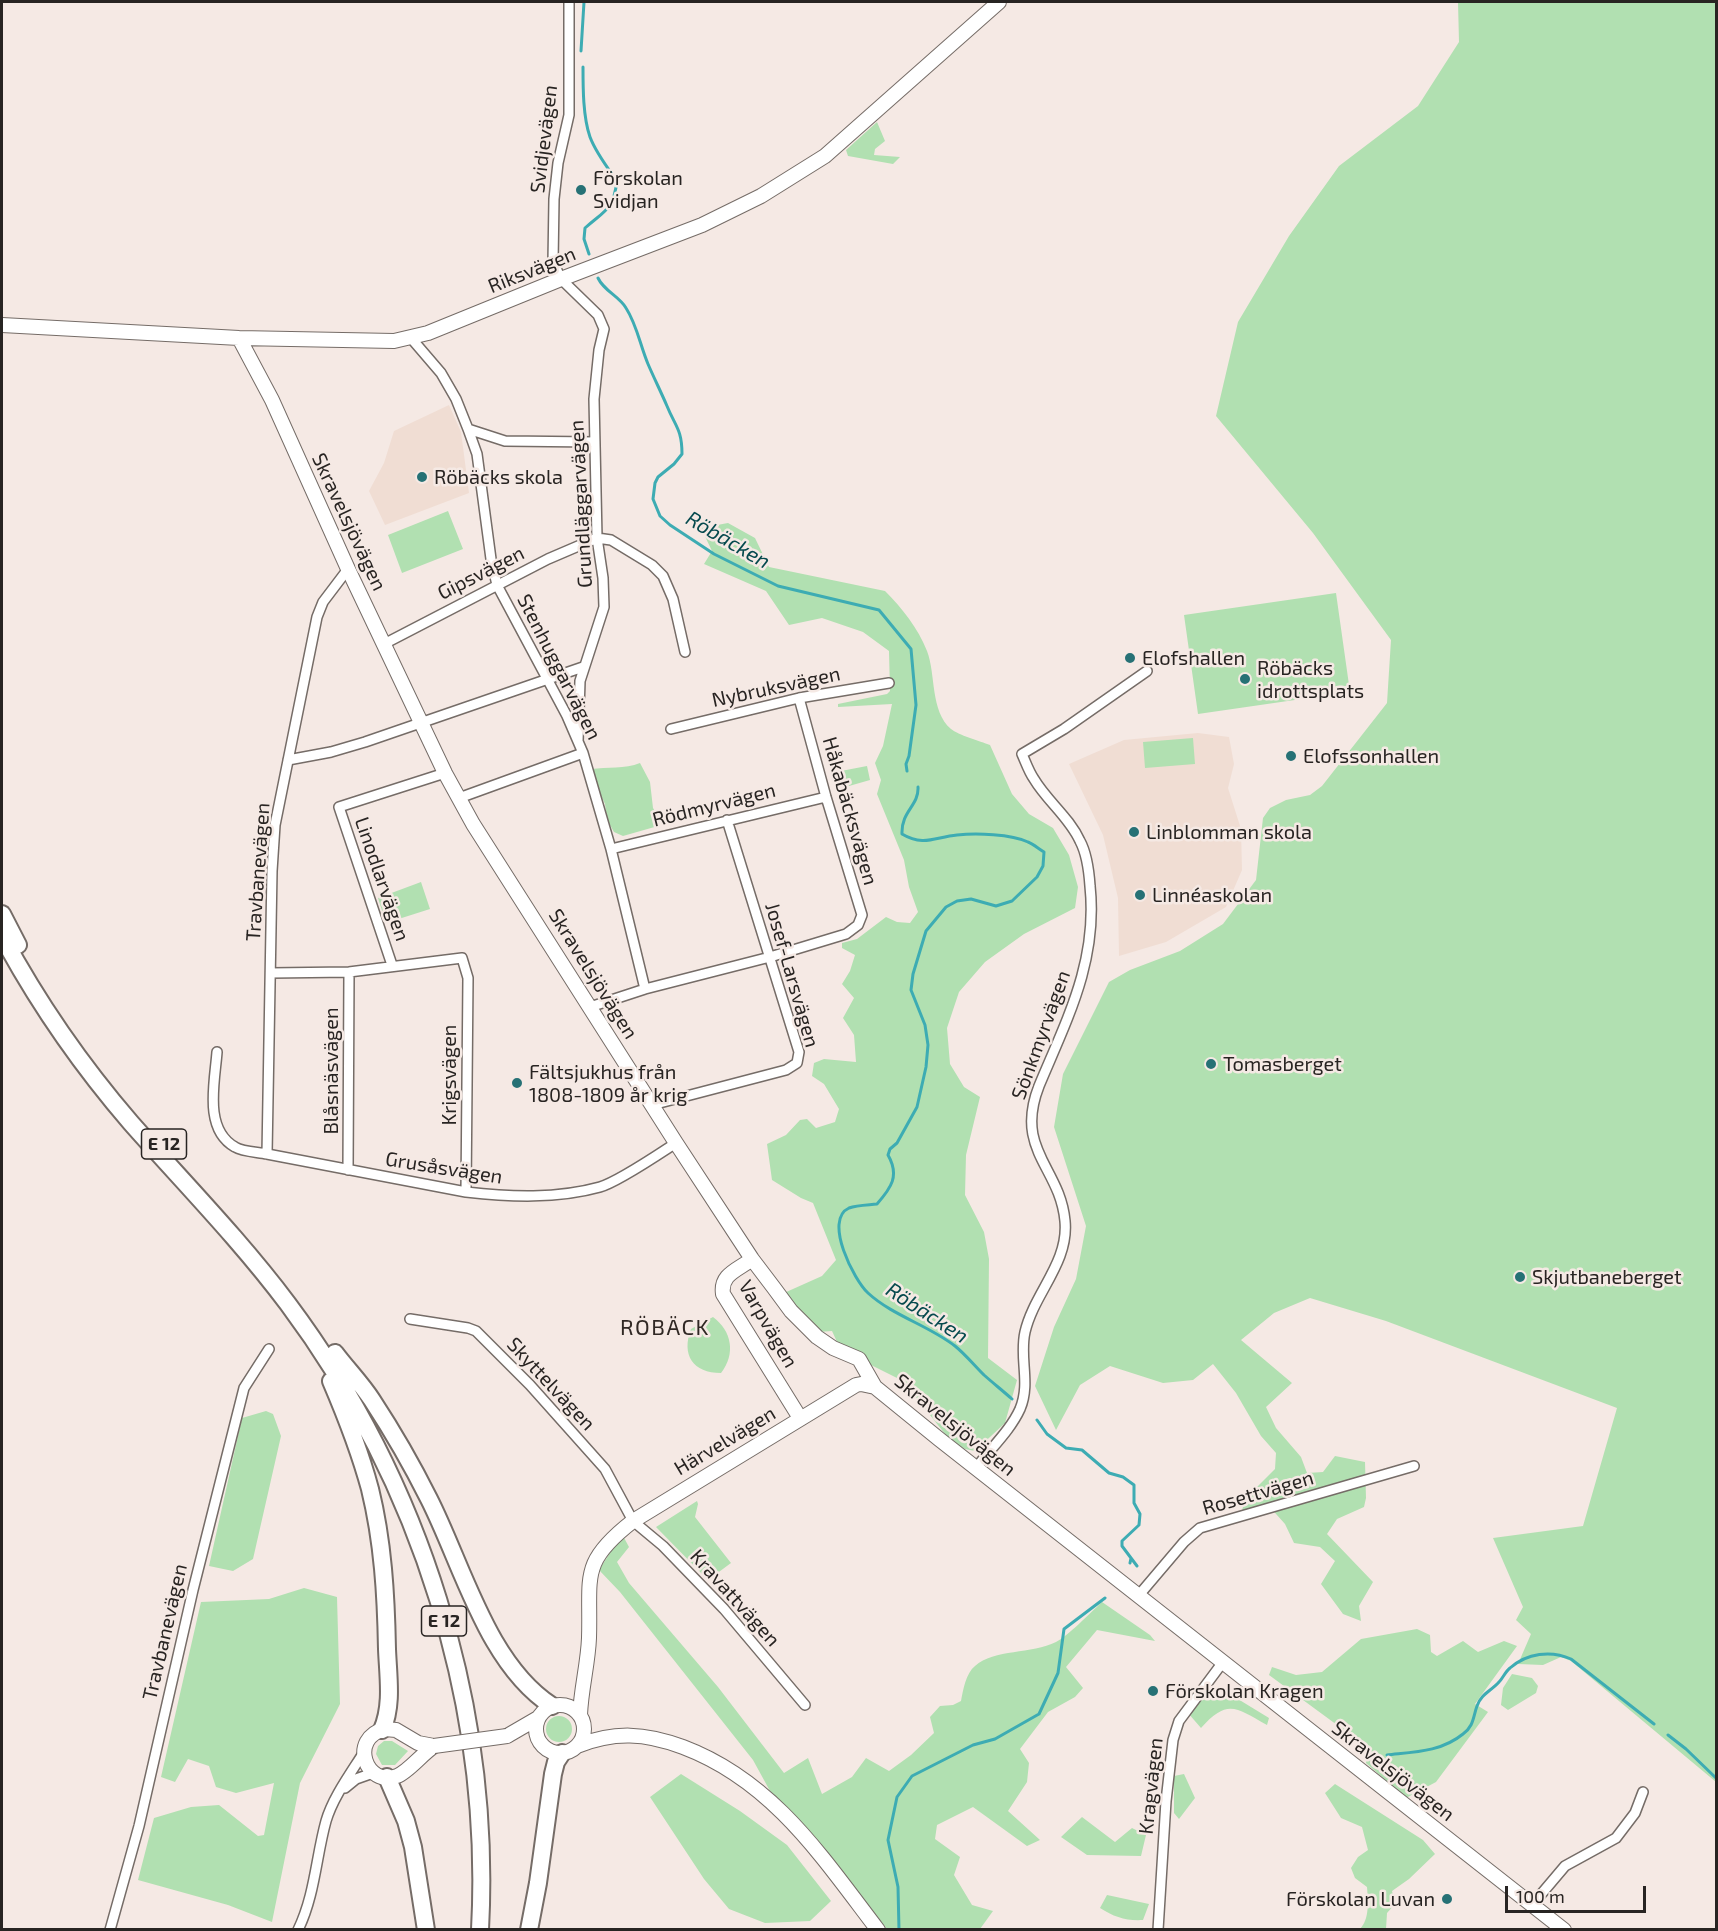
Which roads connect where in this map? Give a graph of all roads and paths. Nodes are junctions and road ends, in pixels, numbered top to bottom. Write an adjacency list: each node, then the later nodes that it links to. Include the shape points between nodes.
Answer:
1 (569, 2): 3 (street, Svidjevägen, via 569,115 554,199 553,262)
2 (999, 2): 3 (street, Riksvägen, via 825,156 761,196 702,225)
3 (561, 279): 6 (street, Riksvägen); 8 (street, Grundläggarvägen, via 598,315 604,328 594,399)
4 (2, 325): 5 (street, Riksvägen)
5 (239, 338): 6 (street, Riksvägen); 10 (street, Skravelsjövägen, via 272,400)
6 (411, 338): 7 (street, Stenhuggarvägen, via 441,373)
7 (468, 429): 8 (street, via 505,441); 11 (street, Stenhuggarvägen, via 477,454)
8 (595, 442): 9 (street, Grundläggarvägen)
9 (597, 538): 11 (street, Gipsvägen); 13 (street, via 610,540 663,576 673,598); 14 (street, Grundläggarvägen, via 604,607)
10 (348, 569): 12 (street, Skravelsjövägen); 23 (street, Travbanevägen, via 327,594 317,617)
11 (497, 585): 12 (street, Gipsvägen); 16 (street, Stenhuggarvägen)
12 (384, 644): 19 (street, Skravelsjövägen)
13 (685, 652)
14 (583, 667): 16 (street); 21 (street, Grundläggarvägen)
15 (1147, 671): 51 (street, Sönkmyrvägen, via 1022,754 1033,779 1081,842 1090,878 1091,936 1076,998 1033,1100 1031,1116 1036,1148 1060,1200 1065,1237 1060,1257 1024,1335 1024,1399 1016,1416)
16 (547, 679): 19 (street); 21 (street, Stenhuggarvägen)
17 (889, 683): 18 (street, Nybruksvägen)
18 (799, 698): 20 (street, Nybruksvägen); 25 (street, Håkabäcksvägen)
19 (422, 723): 23 (street, via 331,752); 24 (street, Skravelsjövägen)
20 (671, 729)
21 (578, 741): 22 (street, Stenhuggarvägen)
22 (583, 753): 26 (street); 28 (street, Stenhuggarvägen)
23 (288, 760): 34 (street, Travbanevägen, via 275,825)
24 (445, 773): 26 (street, Skravelsjövägen); 32 (street, Linodlarvägen, via 339,807)
25 (826, 797): 27 (street, Rödmyrvägen); 31 (street, Håkabäcksvägen, via 861,921 852,930)
26 (459, 798): 36 (street, Skravelsjövägen)
27 (727, 820): 28 (street, Rödmyrvägen); 31 (street, Josef-Larsvägen)
28 (611, 849): 35 (street, Stenhuggarvägen)
29 (2, 914): 47 (highway, E 12, via 37,978 85,1051 292,1290)
30 (2, 936): 45 (highway, E 12, via 51,1020 76,1054 131,1123 252,1260)
31 (770, 957): 35 (street); 38 (street, Josef-Larsvägen, via 799,1052 797,1063 786,1070)
32 (392, 965): 33 (street); 42 (street, Krigsvägen, via 462,958 468,978)
33 (349, 972): 34 (street); 41 (street, Blåsnäsvägen)
34 (271, 973): 40 (street, Travbanevägen)
35 (645, 989): 36 (street)
36 (590, 1007): 38 (street, Skravelsjövägen)
37 (217, 1052): 40 (street, Grusåsvägen, via 213,1111 220,1133 235,1147)
38 (652, 1105): 39 (street, Skravelsjövägen)
39 (676, 1143): 42 (street, Grusåsvägen, via 601,1187 534,1196); 43 (street, Skravelsjövägen)
40 (267, 1154): 41 (street, Grusåsvägen)
41 (348, 1170): 42 (street, Grusåsvägen)
42 (466, 1192)
43 (752, 1259): 48 (street, Skravelsjövägen, via 791,1311 817,1337 859,1359); 49 (street, Varpvägen, via 725,1277 723,1294)
44 (410, 1319): 52 (street, Skyttelvägen, via 476,1331 605,1469)
45 (313, 1339): 60 (highway, via 356,1443 377,1525 384,1571 389,1692); 74 (highway, E 12, via 339,1377 382,1456 423,1552 444,1618 473,1760 481,1863)
46 (269, 1348): 71 (street, Travbanevägen, via 244,1388 139,1826)
47 (342, 1363): 56 (highway, via 371,1398 402,1450 450,1542 493,1640 537,1695); 75 (highway, E 12, via 413,1506 464,1666 487,1816)
48 (875, 1387): 49 (street, Härvelvägen, via 856,1385); 51 (street, Skravelsjövägen)
49 (801, 1418): 52 (street, Härvelvägen)
50 (1414, 1466): 53 (street, Rosettvägen, via 1200,1528)
51 (976, 1468): 53 (street, Skravelsjövägen)
52 (633, 1521): 55 (street, Härvelvägen, via 603,1547 594,1563 589,1581 589,1638); 57 (street, Kravattvägen, via 724,1609)
53 (1138, 1595): 54 (street, Skravelsjövägen)
54 (1223, 1662): 70 (street, Skravelsjövägen); 78 (street, Kragvägen, via 1179,1721 1173,1740)
55 (583, 1681): 56 (street, via 575,1693); 59 (street)
56 (558, 1705): 58 (street); 59 (street, via 573,1709)
57 (805, 1705)
58 (538, 1718): 62 (street); 63 (street)
59 (581, 1720): 61 (street, via 599,1733); 65 (street, via 583,1736)
60 (382, 1730): 64 (street, via 396,1731 418,1743); 66 (street, via 369,1739)
61 (613, 1735): 65 (street); 77 (street, via 632,1734 692,1750 761,1791 800,1830)
62 (507, 1736): 63 (street); 64 (street, bridge)
63 (539, 1742): 65 (street, via 547,1750)
64 (434, 1746): 67 (street, via 402,1773)
65 (569, 1749): 76 (highway, via 556,1762 553,1774)
66 (364, 1752): 67 (street, via 365,1761); 69 (street)
67 (380, 1775): 69 (street, via 356,1779); 73 (highway, via 406,1821)
68 (1643, 1792): 70 (street, via 1635,1813 1616,1838 1565,1866)
69 (339, 1794): 72 (street, via 326,1821 311,1896)
70 (1532, 1905): 79 (street, Skravelsjövägen)
71 (110, 1929)
72 (298, 1929)
73 (426, 1929)
74 (480, 1929)
75 (488, 1929)
76 (529, 1929)
77 (878, 1929)
78 (1158, 1929)
79 (1564, 1929)

